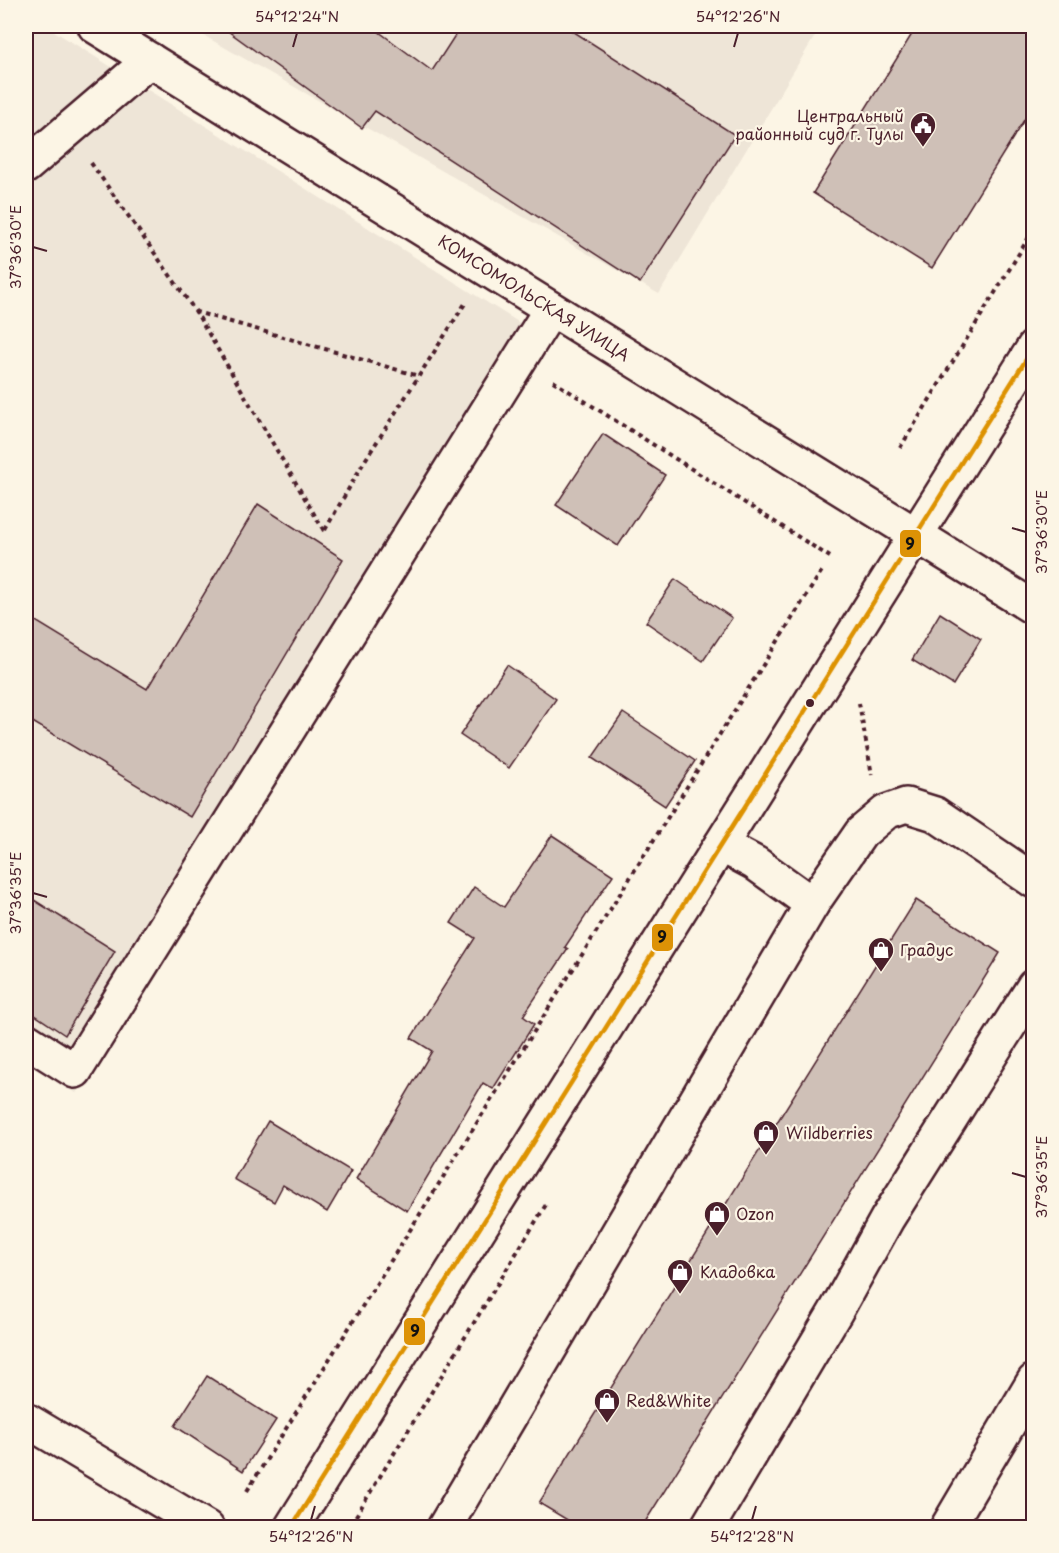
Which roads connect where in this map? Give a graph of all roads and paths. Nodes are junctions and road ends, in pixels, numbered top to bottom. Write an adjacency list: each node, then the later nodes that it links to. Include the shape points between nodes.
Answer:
1 (95, 26): 2 (main road, КОМСОМОЛЬСКАЯ УЛИЦА)
2 (150, 60): 3 (main road); 6 (main road, КОМСОМОЛЬСКАЯ УЛИЦА)
3 (68, 130): 4 (main road); 8 (path)
4 (26, 166)
5 (1034, 229): 12 (path)
6 (488, 269): 7 (main road, КОМСОМОЛЬСКАЯ УЛИЦА); 11 (path)
7 (552, 309): 10 (main road); 13 (main road, КОМСОМОЛЬСКАЯ УЛИЦА)
8 (196, 312): 11 (path); 11 (path, via 324,531)
9 (1034, 347): 13 (main road)
10 (519, 360): 14 (path); 23 (main road, via 75,1071)
11 (419, 376)
12 (900, 448)
13 (916, 535): 16 (main road, КОМСОМОЛЬСКАЯ УЛИЦА); 19 (main road)
14 (830, 557)
15 (823, 569): 26 (path)
16 (1034, 608)
17 (858, 701): 18 (path, via 871,772)
18 (886, 812): 20 (main road, via 906,805 935,814); 21 (main road, via 861,833)
19 (721, 845): 21 (main road, via 755,863); 28 (main road)
20 (1034, 880)
21 (812, 904): 29 (main road)
22 (1034, 986): 30 (main road, via 887,1219)
23 (26, 1040)
24 (1034, 1381): 31 (main road)
25 (26, 1420): 27 (main road)
26 (247, 1491)
27 (207, 1527)
28 (291, 1527)
29 (444, 1527)
30 (707, 1527)
31 (947, 1527)

